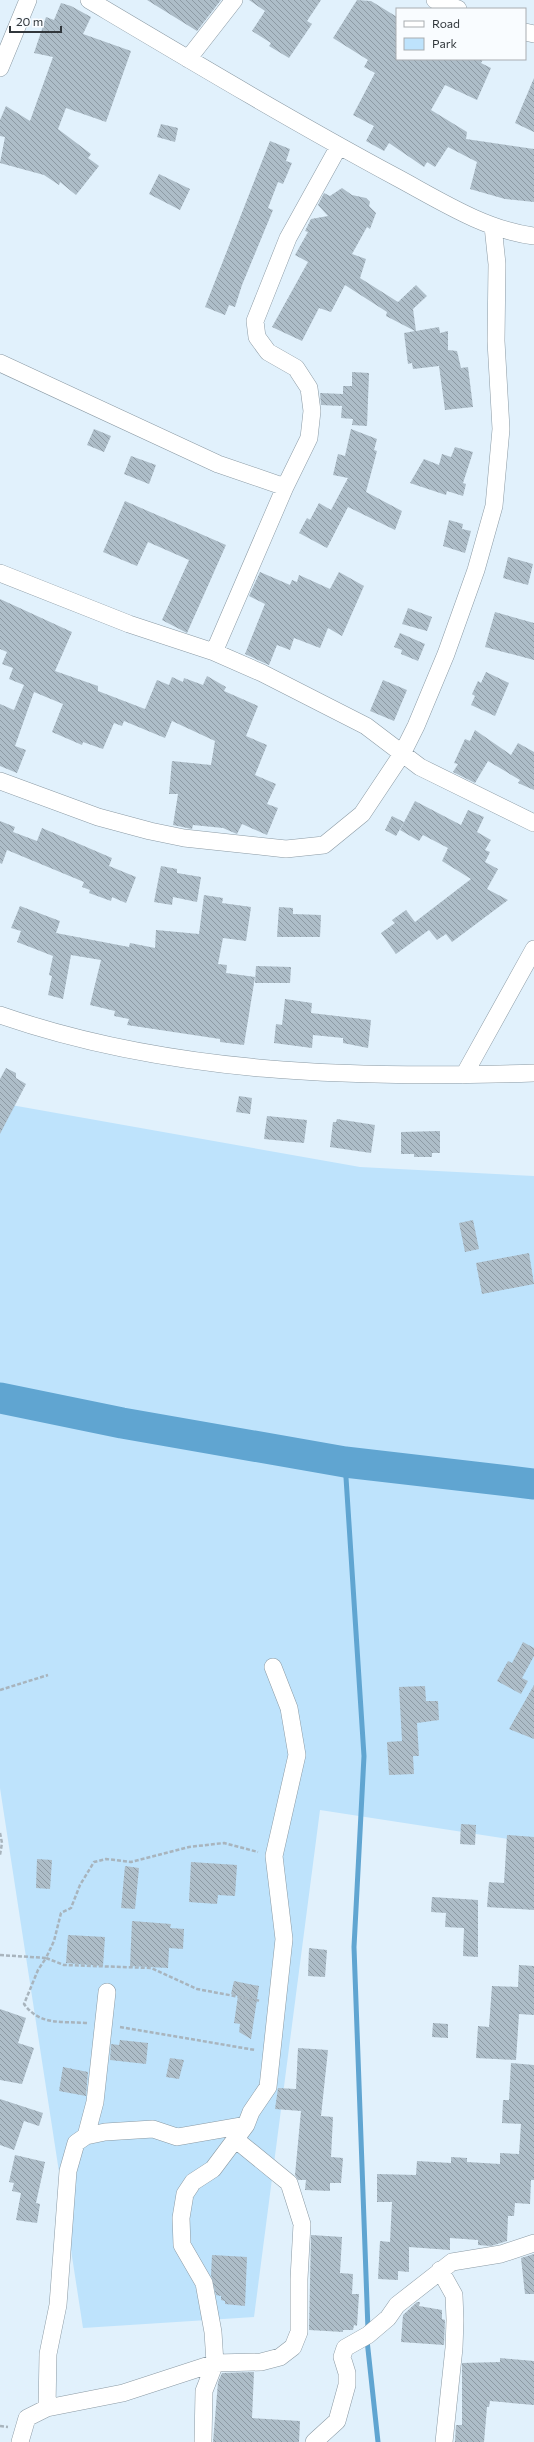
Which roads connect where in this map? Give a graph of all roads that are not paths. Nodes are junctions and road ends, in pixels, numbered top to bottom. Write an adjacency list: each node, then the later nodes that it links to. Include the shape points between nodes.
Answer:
1 (28, 0): 7 (street)
2 (89, 0): 6 (street)
3 (234, 0): 6 (street)
4 (435, 0): 5 (street)
5 (455, 8)
6 (188, 59): 8 (street)
7 (0, 68)
8 (339, 146): 9 (street); 12 (street, via 288,238 255,321 257,337 268,352 296,368 308,388 312,411 309,438)
9 (494, 226): 10 (street, via 512,233); 15 (street, via 501,429 494,506 476,570 446,654)
10 (534, 236)
11 (0, 363): 12 (street, via 218,464)
12 (285, 487): 14 (street)
13 (0, 573): 14 (street, via 130,624)
14 (214, 652): 15 (street, via 262,672 341,712 366,726)
15 (402, 754): 16 (street, via 362,814 324,845 286,849 184,838 150,831 98,817); 17 (street, via 420,767)
16 (0, 781)
17 (534, 823)
18 (534, 949): 21 (street)
19 (0, 1015): 21 (street, via 92,1041 166,1058 360,1074)
20 (534, 1073): 21 (street)
21 (464, 1075)
22 (273, 1667): 24 (street, via 289,1708 297,1755 274,1856 284,1939 268,2087 251,2112)
23 (107, 1992): 25 (street, via 95,2102)
24 (246, 2125): 25 (street, via 177,2137 153,2129 105,2132); 26 (street)
25 (86, 2136): 30 (street, via 76,2143 68,2171 58,2305 48,2354)
26 (235, 2139): 29 (street, via 213,2169 193,2182 185,2194 181,2218 182,2245 204,2283 213,2332); 29 (street, via 289,2182 302,2224 299,2332 293,2347 280,2358 262,2362)
27 (534, 2243): 28 (street, via 501,2254 452,2262)
28 (440, 2270): 33 (street, via 397,2304 383,2322 368,2335 345,2348 342,2357 347,2372 347,2385 337,2421); 34 (street, via 454,2295 455,2320)
29 (215, 2363): 30 (street, via 123,2393); 32 (street, via 204,2391)
30 (47, 2408): 31 (street, via 27,2418)
31 (20, 2442)
32 (203, 2442)
33 (314, 2442)
34 (444, 2442)

